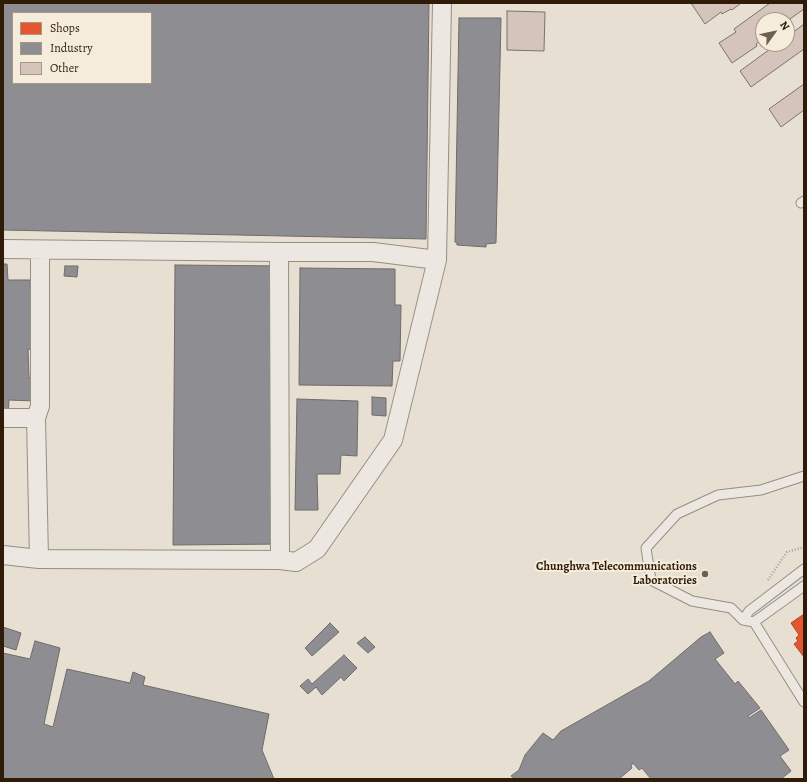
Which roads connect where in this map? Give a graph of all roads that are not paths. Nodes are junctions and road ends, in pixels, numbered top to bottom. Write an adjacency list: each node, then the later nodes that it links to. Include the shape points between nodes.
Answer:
1 (442, 3): 5 (street)
2 (3, 249): 3 (street)
3 (40, 250): 4 (street); 7 (street, via 40,406)
4 (279, 252): 5 (street, via 373,252); 11 (street)
5 (437, 260): 11 (street, via 393,440 317,549 296,562)
6 (3, 418): 7 (street)
7 (36, 418): 10 (street)
8 (804, 476): 14 (lane, via 761,490 718,495 677,514 646,548 651,580 692,601 731,608)
9 (3, 555): 10 (street)
10 (39, 558): 11 (street)
11 (280, 560)
12 (804, 570): 14 (lane, via 749,611)
13 (804, 586): 15 (lane)
14 (743, 620): 15 (lane)
15 (754, 622): 16 (lane)
16 (804, 702)

